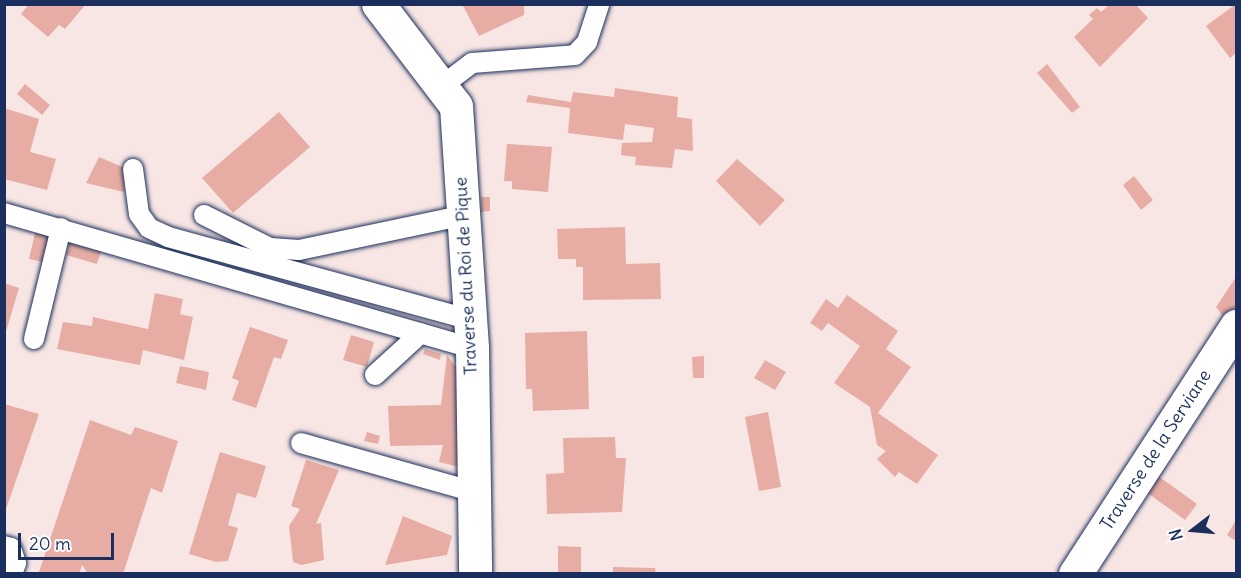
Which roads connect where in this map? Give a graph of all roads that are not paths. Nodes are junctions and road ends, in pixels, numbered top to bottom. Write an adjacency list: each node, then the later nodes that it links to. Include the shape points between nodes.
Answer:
1 (378, 4): 3 (street, Traverse du Roi de Pique)
2 (599, 4): 3 (lane, via 587,42 575,55 472,63)
3 (439, 88): 7 (street, Traverse du Roi de Pique, via 456,106)
4 (133, 169): 11 (lane, via 139,214 149,228)
5 (4, 213): 8 (lane)
6 (204, 215): 7 (lane, via 270,248 299,250)
7 (460, 216): 11 (street, Traverse du Roi de Pique)
8 (61, 228): 10 (lane); 12 (lane)
9 (1236, 326): 19 (street, Traverse de la Serviane)
10 (421, 333): 11 (lane); 13 (lane)
11 (471, 334): 15 (street, Traverse du Roi de Pique)
12 (34, 339)
13 (375, 375)
14 (301, 443): 15 (lane)
15 (474, 492): 18 (street, Traverse du Roi de Pique)
16 (4, 546): 17 (lane, via 11,548 16,563)
17 (12, 573)
18 (475, 573)
19 (1075, 573)

